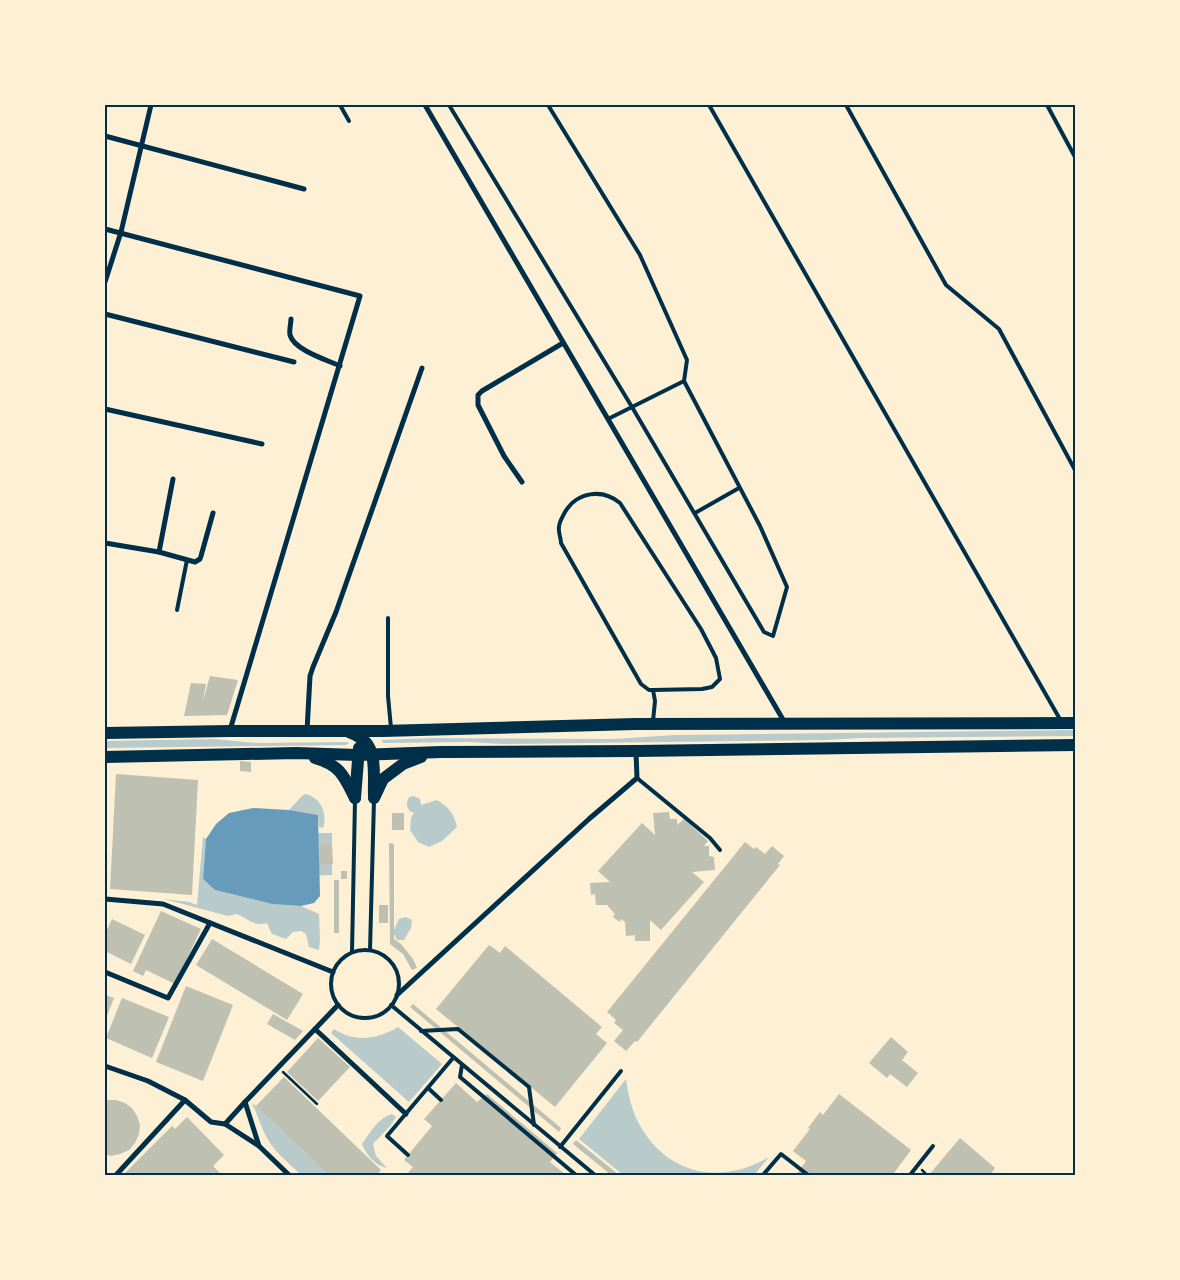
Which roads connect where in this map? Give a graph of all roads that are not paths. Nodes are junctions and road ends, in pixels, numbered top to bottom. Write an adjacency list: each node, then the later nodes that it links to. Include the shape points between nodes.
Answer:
1 (151, 105): 11 (street)
2 (340, 105): 9 (lane)
3 (425, 105): 19 (street)
4 (449, 105): 24 (lane)
5 (548, 105): 23 (lane, via 640,256 687,360)
6 (709, 105): 40 (lane)
7 (846, 105): 28 (lane, via 946,285 999,329)
8 (1047, 105): 12 (lane)
9 (349, 121)
10 (105, 136): 11 (street)
11 (142, 145): 13 (street); 15 (street)
12 (1075, 157)
13 (304, 189)
14 (105, 229): 15 (street)
15 (121, 232): 16 (street); 21 (street, via 360,296)
16 (105, 282)
17 (105, 314): 20 (street)
18 (291, 319): 21 (street, via 290,335 295,342 306,351)
19 (563, 343): 26 (street); 30 (street, via 478,396 478,405 504,456)
20 (294, 362)
21 (340, 366): 43 (street)
22 (422, 368): 46 (street, via 336,612 310,676)
23 (684, 381): 24 (lane); 31 (lane)
24 (632, 407): 26 (lane); 33 (lane)
25 (105, 409): 27 (street)
26 (608, 419): 42 (street)
27 (262, 444)
28 (1075, 470)
29 (174, 478): 35 (street)
30 (522, 482)
31 (739, 488): 33 (lane); 33 (lane, via 787,587 773,636 764,632)
32 (213, 513): 36 (street, via 200,559)
33 (694, 513)
34 (105, 543): 35 (street)
35 (159, 552): 36 (street)
36 (188, 560): 37 (lane)
37 (177, 610)
38 (388, 618): 45 (lane)
39 (653, 690): 39 (lane, via 712,687 720,679 716,658 701,629 620,503 604,494 581,497 569,506 558,526 561,543 641,684); 41 (lane)
40 (1069, 723): 42 (main road)
41 (653, 724): 42 (main road); 45 (main road)
42 (785, 724)
43 (230, 731): 46 (main road); 47 (main road)
44 (344, 731): 45 (main road); 46 (main road); 48 (main road, via 357,734)
45 (388, 731): 48 (main road, via 372,734)
46 (307, 732)
47 (105, 733)
48 (364, 740): 53 (main road); 54 (main road)
49 (1075, 744): 50 (main road)
50 (636, 751): 51 (main road); 56 (street)
51 (441, 752): 53 (main road); 58 (main road, via 402,764 383,779)
52 (296, 753): 54 (main road); 55 (main road); 57 (main road, via 330,763 345,779)
53 (373, 754): 54 (main road); 58 (main road)
54 (358, 755): 57 (main road)
55 (105, 757)
56 (637, 778): 59 (lane, via 710,838); 66 (street)
57 (355, 798): 63 (lane)
58 (374, 798): 62 (lane)
59 (720, 850)
60 (105, 899): 61 (street, via 163,904)
61 (210, 923): 64 (street, via 168,998); 65 (street)
62 (370, 950): 63 (lane); 66 (lane, via 390,961 396,971)
63 (352, 952): 65 (lane, via 337,964)
64 (105, 972)
65 (333, 972): 67 (lane, via 331,988)
66 (397, 995): 68 (lane)
67 (338, 1005): 68 (lane, via 355,1017 365,1018 384,1012); 69 (street)
68 (391, 1005): 70 (lane)
69 (315, 1029): 78 (street); 79 (street)
70 (421, 1031): 71 (lane); 81 (lane, via 458,1029 529,1087)
71 (453, 1058): 72 (lane); 75 (lane)
72 (462, 1065): 81 (lane); 88 (lane, via 460,1077)
73 (105, 1066): 76 (street, via 148,1081)
74 (621, 1071): 84 (lane)
75 (428, 1088): 77 (lane); 79 (lane)
76 (185, 1100): 80 (street, via 211,1122); 86 (street)
77 (441, 1100)
78 (245, 1102): 80 (street); 82 (street)
79 (406, 1114): 85 (lane, via 387,1136)
80 (226, 1124): 82 (street)
81 (534, 1125): 84 (lane)
82 (259, 1146): 87 (street)
83 (933, 1146): 92 (lane)
84 (560, 1147): 89 (lane)
85 (408, 1155)
86 (116, 1175)
87 (289, 1175)
88 (576, 1175)
89 (595, 1175)
90 (763, 1175): 91 (lane, via 781,1154)
91 (808, 1175)
92 (910, 1175)

